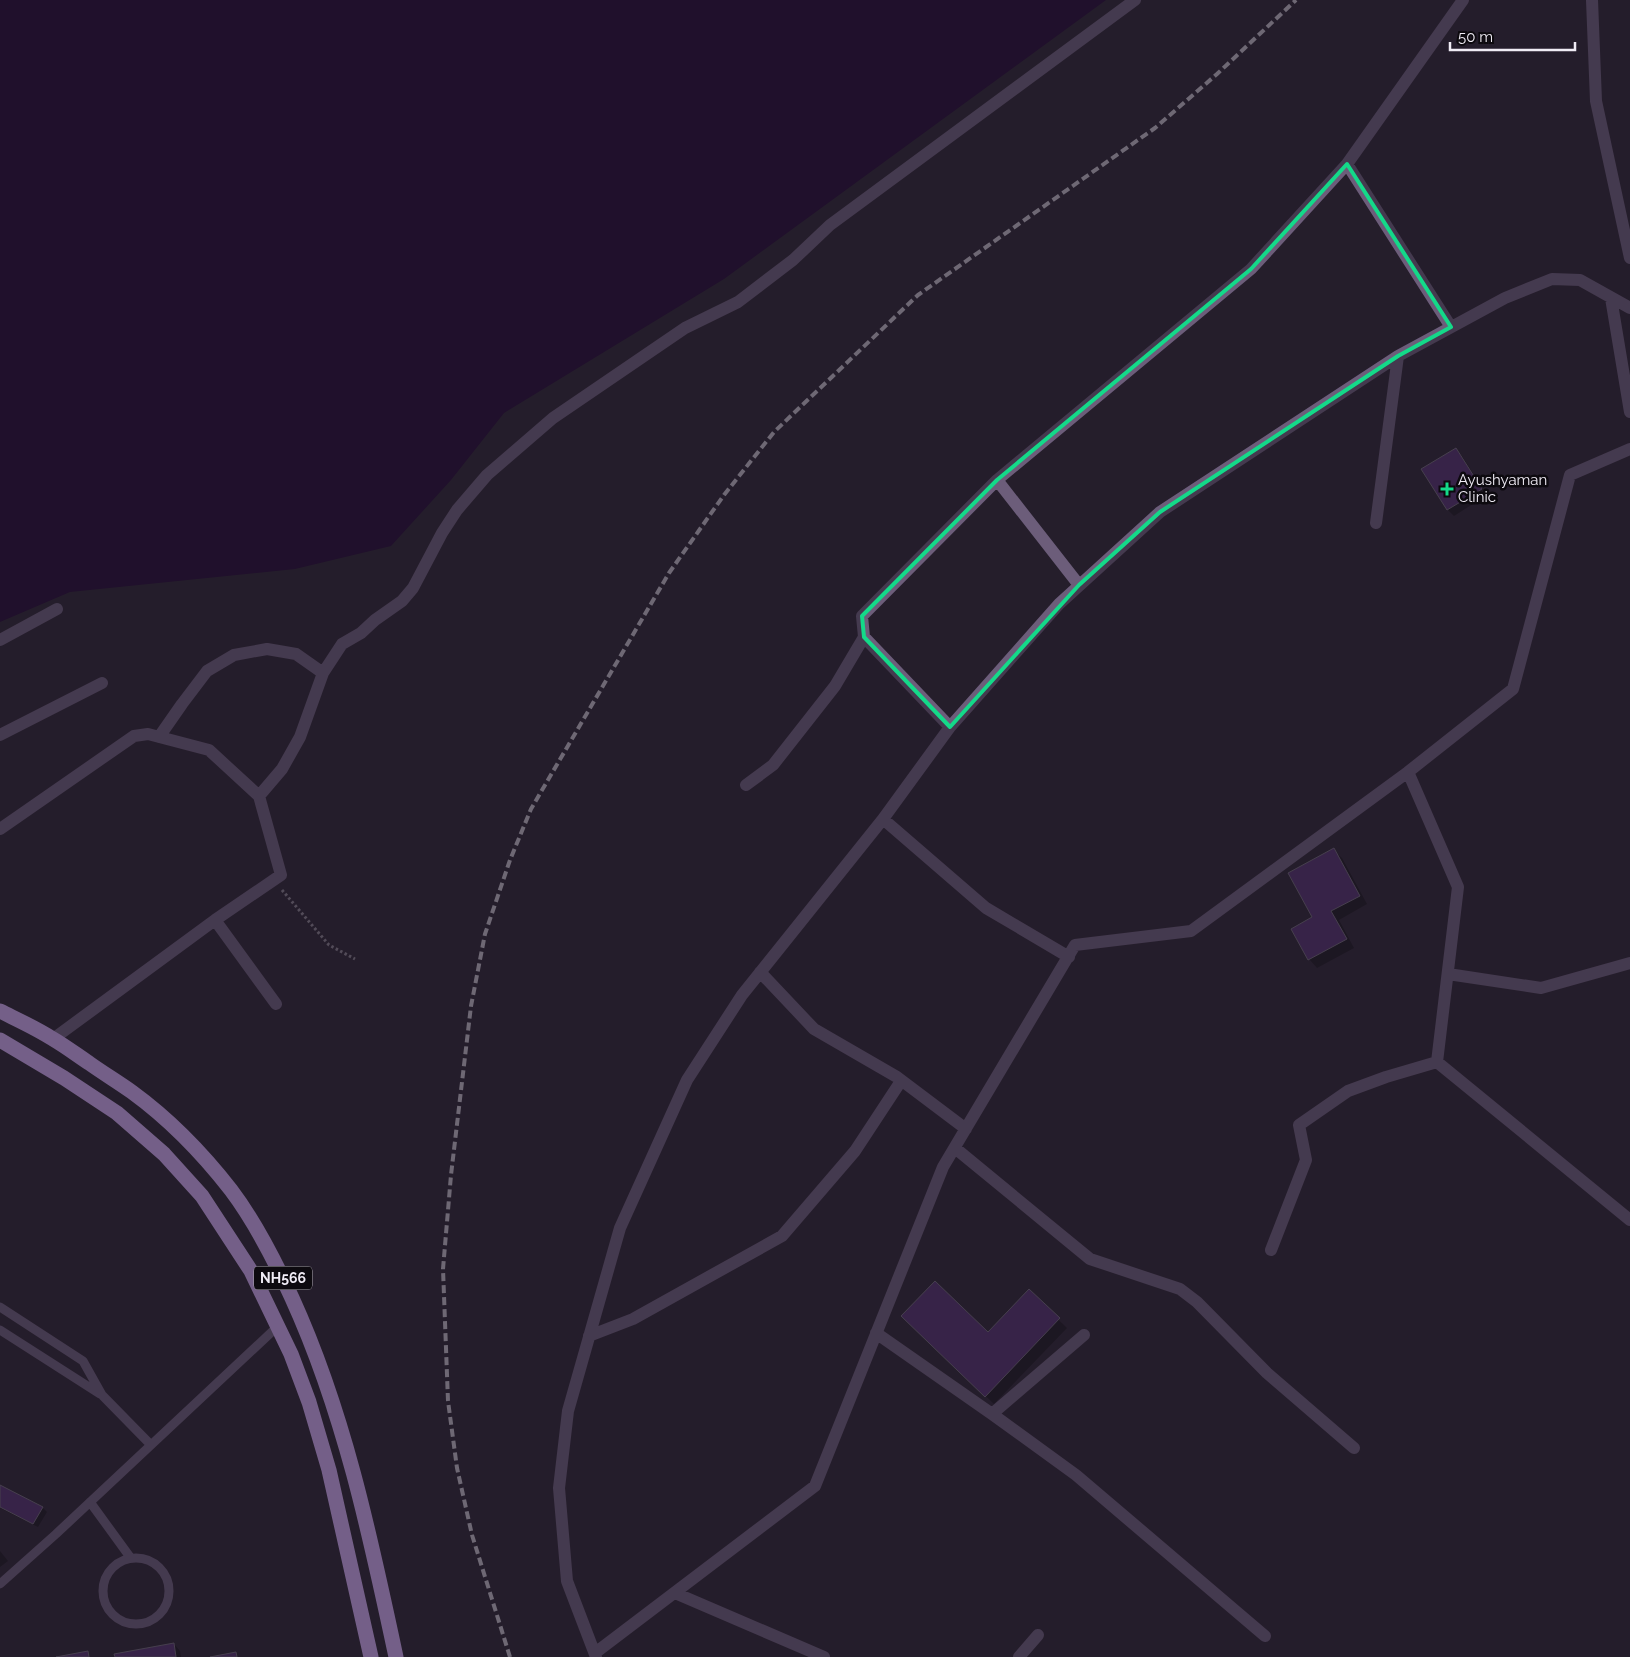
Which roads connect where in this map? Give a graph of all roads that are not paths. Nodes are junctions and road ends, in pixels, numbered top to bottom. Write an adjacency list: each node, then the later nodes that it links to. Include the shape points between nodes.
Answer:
1 (1135, 0): 18 (street, via 830,226 793,260 738,302 685,328 553,418 487,475 457,510 413,588 402,601 342,644)
2 (1463, 0): 4 (street)
3 (1592, 0): 5 (street, via 1596,101)
4 (1347, 164): 8 (street); 12 (street, via 1251,269)
5 (1630, 258)
6 (1611, 298): 7 (street); 8 (street, via 1580,280 1552,279 1505,298); 10 (street)
7 (1630, 308)
8 (1451, 327): 9 (street)
9 (1398, 356): 13 (street); 14 (street, via 1160,512)
10 (1630, 412)
11 (1630, 449): 23 (street, via 1570,475 1513,690)
12 (997, 480): 14 (street); 16 (street, via 862,616)
13 (1376, 523)
14 (1079, 585): 20 (street)
15 (57, 609): 17 (street)
16 (864, 637): 20 (street); 24 (street, via 835,686 773,765)
17 (0, 640)
18 (323, 673): 22 (street, via 296,654 267,649 234,655 207,671); 25 (street, via 300,737 282,769)
19 (102, 683): 21 (street)
20 (950, 727): 26 (street)
21 (0, 735)
22 (159, 736): 25 (street, via 209,750); 27 (street, via 134,736)
23 (1408, 772): 29 (street, via 1191,931 1075,945); 32 (street, via 1458,887)
24 (746, 785)
25 (259, 796): 28 (street, via 281,875)
26 (883, 819): 29 (street, via 986,908); 31 (street)
27 (0, 829)
28 (215, 920): 33 (street); 35 (street)
29 (1069, 957): 39 (street)
30 (1630, 963): 32 (street, via 1541,988)
31 (760, 972): 38 (street, via 814,1028); 48 (street, via 687,1080 620,1228)
32 (1448, 974): 37 (street)
33 (276, 1004)
34 (0, 1011): 35 (highway, NH566)
35 (53, 1038): 61 (highway, NH566, via 134,1093 172,1126 231,1191 255,1226 301,1317 329,1387 372,1546)
36 (0, 1040): 44 (highway, NH566, via 117,1113 164,1154 202,1196 251,1271)
37 (1437, 1062): 41 (street); 42 (street, via 1348,1091 1299,1125 1306,1160)
38 (901, 1081): 39 (street); 48 (street, via 855,1151 782,1236 633,1319)
39 (966, 1129): 40 (street)
40 (954, 1148): 46 (street, via 943,1167); 52 (street, via 1090,1260 1180,1289 1198,1302 1267,1373)
41 (1630, 1220)
42 (1271, 1250)
43 (0, 1307): 49 (lane, via 83,1361)
44 (277, 1327): 51 (lane); 60 (highway, NH566, via 309,1402 329,1470)
45 (0, 1330): 49 (lane)
46 (876, 1333): 50 (street); 56 (street, via 815,1486)
47 (1084, 1335): 50 (street)
48 (590, 1336): 59 (street, via 568,1411 559,1488 567,1581)
49 (102, 1395): 51 (lane)
50 (992, 1414): 58 (street, via 1076,1475)
51 (151, 1445): 53 (lane)
52 (1354, 1448)
53 (90, 1502): 54 (lane); 55 (lane)
54 (130, 1557): 54 (lane, via 152,1561 162,1569 170,1591 163,1613 144,1625 122,1623 106,1609 102,1598 104,1577 110,1568)
55 (0, 1584)
56 (675, 1593): 59 (street); 62 (street)
57 (1038, 1635): 63 (street)
58 (1265, 1636)
59 (596, 1655)
60 (371, 1657)
61 (396, 1657)
62 (824, 1657)
63 (1019, 1657)

